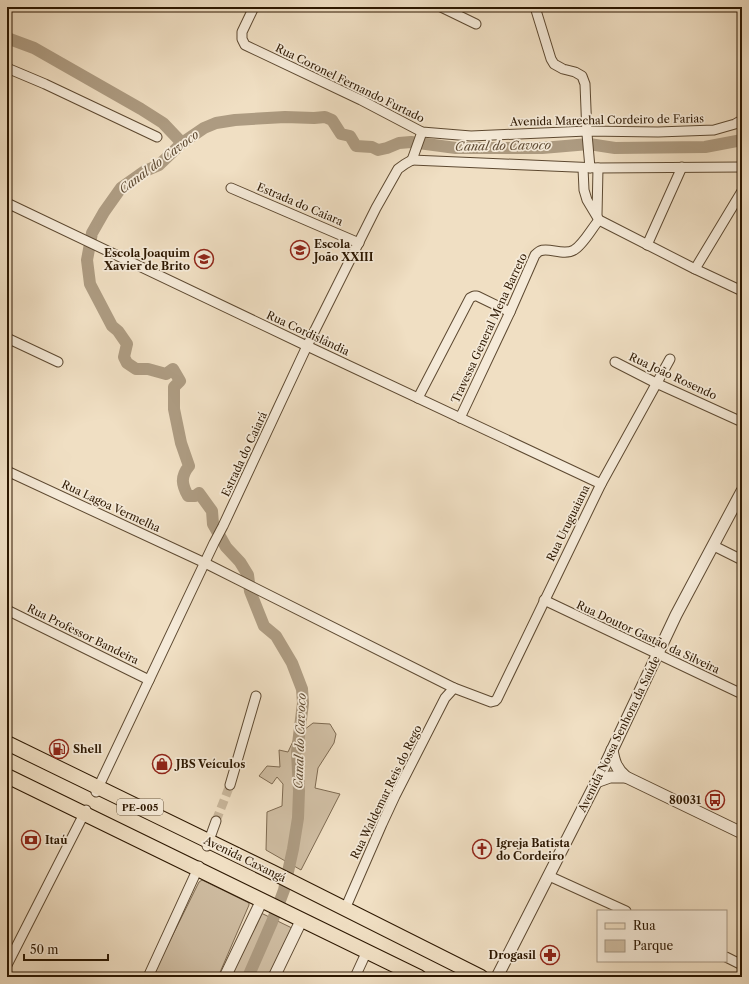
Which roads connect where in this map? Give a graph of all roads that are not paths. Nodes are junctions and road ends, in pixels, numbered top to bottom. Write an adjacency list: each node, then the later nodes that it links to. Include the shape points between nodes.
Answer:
1 (254, 7): 8 (street, Rua Coronel Fernando Furtado, via 242,32 245,45 361,100)
2 (441, 7): 4 (street)
3 (534, 7): 7 (street, via 554,64 582,76 586,84)
4 (476, 24)
5 (7, 68): 10 (street)
6 (742, 120): 7 (street, Avenida Marechal Cordeiro de Farias, via 714,130)
7 (587, 133): 9 (street, Avenida Marechal Cordeiro de Farias); 13 (street)
8 (421, 134): 9 (street, Rua Coronel Fernando Furtado); 11 (street)
9 (471, 136)
10 (157, 137)
11 (412, 158): 13 (street); 19 (street, Estrada do Caiará, via 398,170)
12 (742, 166): 14 (street)
13 (590, 167): 14 (street); 18 (street); 18 (street, via 584,190)
14 (682, 167): 20 (street)
15 (231, 188): 19 (street, Estrada do Caiara)
16 (742, 191): 21 (street)
17 (7, 203): 25 (street, Rua Cordislândia)
18 (598, 218): 20 (street); 23 (street, Travessa General Mena Barreto, via 574,250 544,250 535,255)
19 (359, 243): 25 (street, Estrada do Caiará)
20 (646, 245): 21 (street)
21 (696, 269): 22 (street)
22 (742, 291)
23 (510, 312): 30 (street, via 477,296 470,298); 31 (street, Travessa General Mena Barreto)
24 (7, 338): 27 (street)
25 (307, 346): 30 (street, Rua Cordislândia); 38 (street, Estrada do Caiará)
26 (670, 359): 29 (street, Rua Uruguaiana)
27 (58, 362)
28 (615, 362): 29 (street, Rua João Rosendo)
29 (656, 383): 32 (street, Rua João Rosendo); 34 (street, Rua Uruguaiana)
30 (418, 398): 31 (street, Rua Cordislândia)
31 (460, 418): 34 (street, Rua Cordislândia)
32 (742, 422)
33 (7, 471): 38 (street, Rua Lagoa Vermelha)
34 (601, 484): 39 (street, Rua Uruguaiana)
35 (742, 492): 36 (street, Avenida Nossa Senhora da Saúde)
36 (714, 546): 37 (street); 41 (street, Avenida Nossa Senhora da Saúde)
37 (742, 560)
38 (205, 563): 42 (street, Estrada do Caiará); 43 (street, Rua Lagoa Vermelha)
39 (544, 600): 41 (street, Rua Doutor Gastão da Silveira); 43 (street, Rua Uruguaiana, via 495,701)
40 (7, 610): 42 (street, Rua Professor Bandeira)
41 (658, 654): 44 (street, Rua Doutor Gastão da Silveira); 47 (street, Avenida Nossa Senhora da Saúde)
42 (149, 680): 52 (street, Estrada do Caiará)
43 (454, 688): 60 (street, Rua Waldemar Reis do Rego, via 445,698 395,796)
44 (742, 694)
45 (256, 696): 51 (street)
46 (7, 743): 52 (main road, Avenida Caxangá / PE-005)
47 (612, 750): 49 (street, via 614,761); 50 (street, Avenida Nossa Senhora da Saúde)
48 (7, 776): 53 (main road, PE-005)
49 (626, 777): 50 (street); 55 (street)
50 (596, 782): 58 (street, Avenida Nossa Senhora da Saúde)
51 (230, 785)
52 (97, 790): 56 (main road, Avenida Caxangá / PE-005)
53 (85, 811): 57 (main road, PE-005); 65 (street)
54 (216, 821): 56 (street)
55 (742, 833)
56 (208, 844): 60 (main road, Avenida Caxangá / PE-005, via 272,872)
57 (199, 866): 59 (main road, PE-005); 67 (street)
58 (549, 876): 61 (street); 73 (street, Avenida Nossa Senhora da Saúde)
59 (264, 901): 62 (main road, PE-005); 68 (street)
60 (345, 909): 72 (main road, Avenida Caxangá / PE-005)
61 (624, 910)
62 (300, 919): 63 (main road, PE-005); 69 (street)
63 (367, 951): 70 (street); 71 (main road, PE-005)
64 (727, 958): 66 (street)
65 (7, 965)
66 (742, 965)
67 (148, 977)
68 (225, 977)
69 (274, 977)
70 (355, 977)
71 (419, 977)
72 (481, 977)
73 (497, 977)

